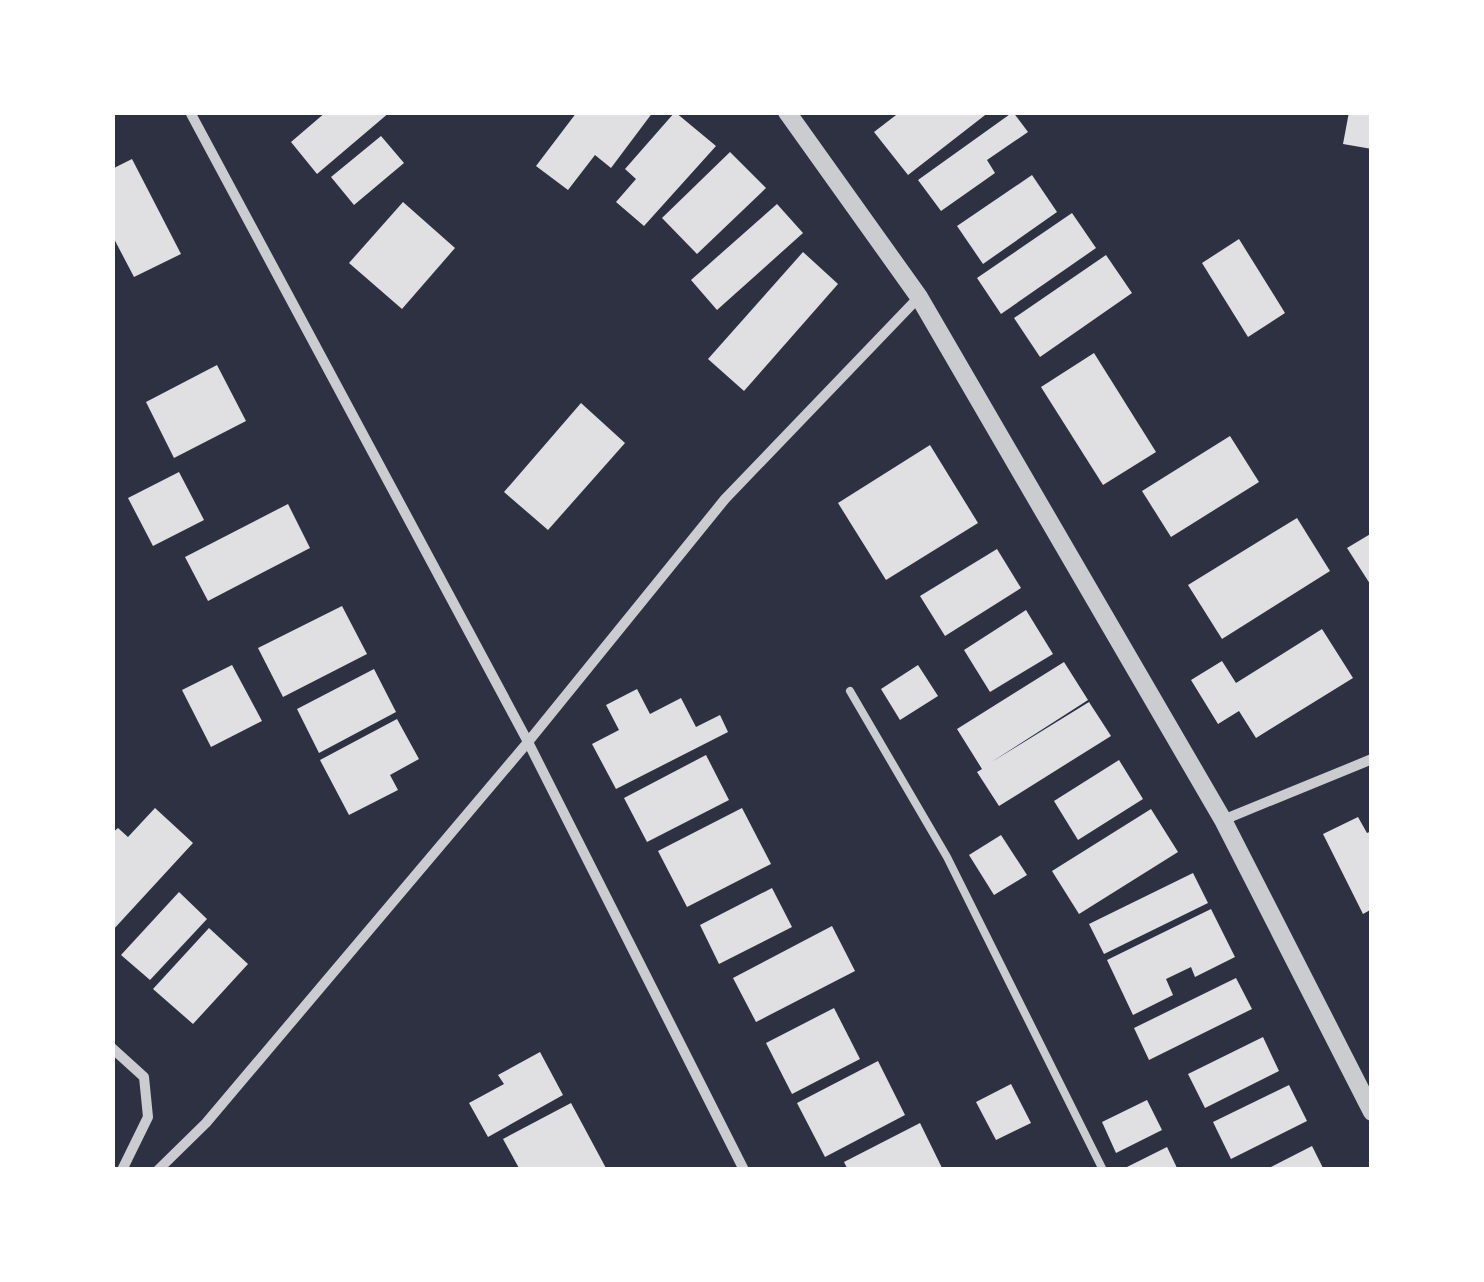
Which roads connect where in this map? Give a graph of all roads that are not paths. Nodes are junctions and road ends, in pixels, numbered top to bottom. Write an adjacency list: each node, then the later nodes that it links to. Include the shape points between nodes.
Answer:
1 (190, 112): 5 (street)
2 (786, 112): 3 (street)
3 (919, 297): 5 (street, via 725,499); 7 (street)
4 (850, 691): 13 (lane, via 947,857)
5 (528, 742): 11 (street, via 206,1123); 12 (street)
6 (1372, 759): 7 (street)
7 (1223, 820): 9 (street)
8 (112, 1048): 10 (street, via 144,1077 148,1117)
9 (1372, 1112)
10 (122, 1170)
11 (158, 1170)
12 (744, 1170)
13 (1103, 1170)

